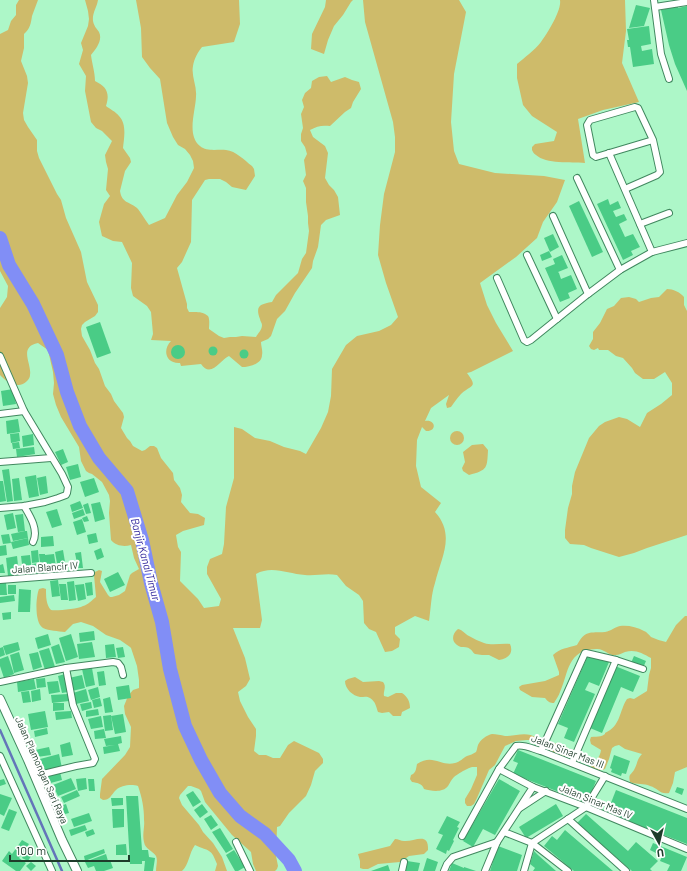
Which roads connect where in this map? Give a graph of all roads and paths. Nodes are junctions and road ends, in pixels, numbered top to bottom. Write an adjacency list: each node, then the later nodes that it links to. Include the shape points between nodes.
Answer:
1 (654, 0): 3 (street)
2 (687, 2): 3 (street)
3 (655, 7): 4 (street, via 661,54)
4 (669, 78)
5 (653, 140): 6 (street); 6 (street, via 636,107 590,120 587,125 593,155 596,157); 8 (street, via 660,172)
6 (609, 153): 8 (street)
7 (577, 178): 15 (street)
8 (625, 189): 11 (street)
9 (669, 213): 11 (street)
10 (553, 216): 17 (street)
11 (640, 224): 13 (street)
12 (687, 243): 13 (street)
13 (652, 252): 15 (street)
14 (527, 255): 18 (street)
15 (620, 270): 17 (street)
16 (497, 278): 18 (street, via 526,342)
17 (588, 294): 18 (street)
18 (557, 319)
19 (0, 356): 20 (street)
20 (24, 411): 21 (street); 22 (street)
21 (0, 414)
22 (51, 458): 23 (street); 24 (street, via 68,487 67,493 64,496)
23 (0, 462)
24 (24, 506): 25 (street); 26 (street, via 32,518 35,536)
25 (0, 508)
26 (33, 542)
27 (91, 573): 28 (street, Jalan Blancir IV)
28 (0, 580)
29 (616, 660): 31 (street); 35 (street, via 584,653); 37 (street)
30 (66, 668): 32 (street, via 112,662 118,663); 33 (street); 39 (street, via 73,705 95,759 93,763)
31 (643, 669)
32 (123, 675)
33 (0, 682)
34 (0, 699): 39 (street, Jalan Plamongan Sari Raya)
35 (541, 751): 37 (street, Jalan Sinar Mas III); 38 (street, Jalan Sinar Mas III, via 522,745 516,746)
36 (0, 756): 54 (street)
37 (572, 764): 40 (street, Jalan Sinar Mas III)
38 (499, 769): 41 (street, Jalan Sinar Mas IV); 48 (street, Jalan Sinar Mas III)
39 (35, 776): 55 (street, Jalan Plamongan Sari Raya)
40 (605, 776): 43 (street); 45 (street, Jalan Sinar Mas III)
41 (533, 787): 42 (street, Jalan Sinar Mas IV); 44 (street)
42 (546, 791): 43 (street, Jalan Sinar Mas IV); 44 (street)
43 (586, 807): 46 (street); 52 (street, Jalan Sinar Mas IV)
44 (518, 809): 47 (street)
45 (687, 809)
46 (568, 819): 51 (street); 62 (street)
47 (504, 832): 50 (street); 51 (street)
48 (462, 836)
49 (236, 842): 56 (street)
50 (497, 842): 58 (street, via 453,858 446,864); 59 (street)
51 (532, 843): 60 (street); 61 (street)
52 (687, 849)
53 (404, 862): 57 (street)
54 (52, 871)
55 (77, 871)
56 (250, 871)
57 (402, 871)
58 (444, 871)
59 (485, 871)
60 (524, 871)
61 (568, 871)
62 (626, 871)

